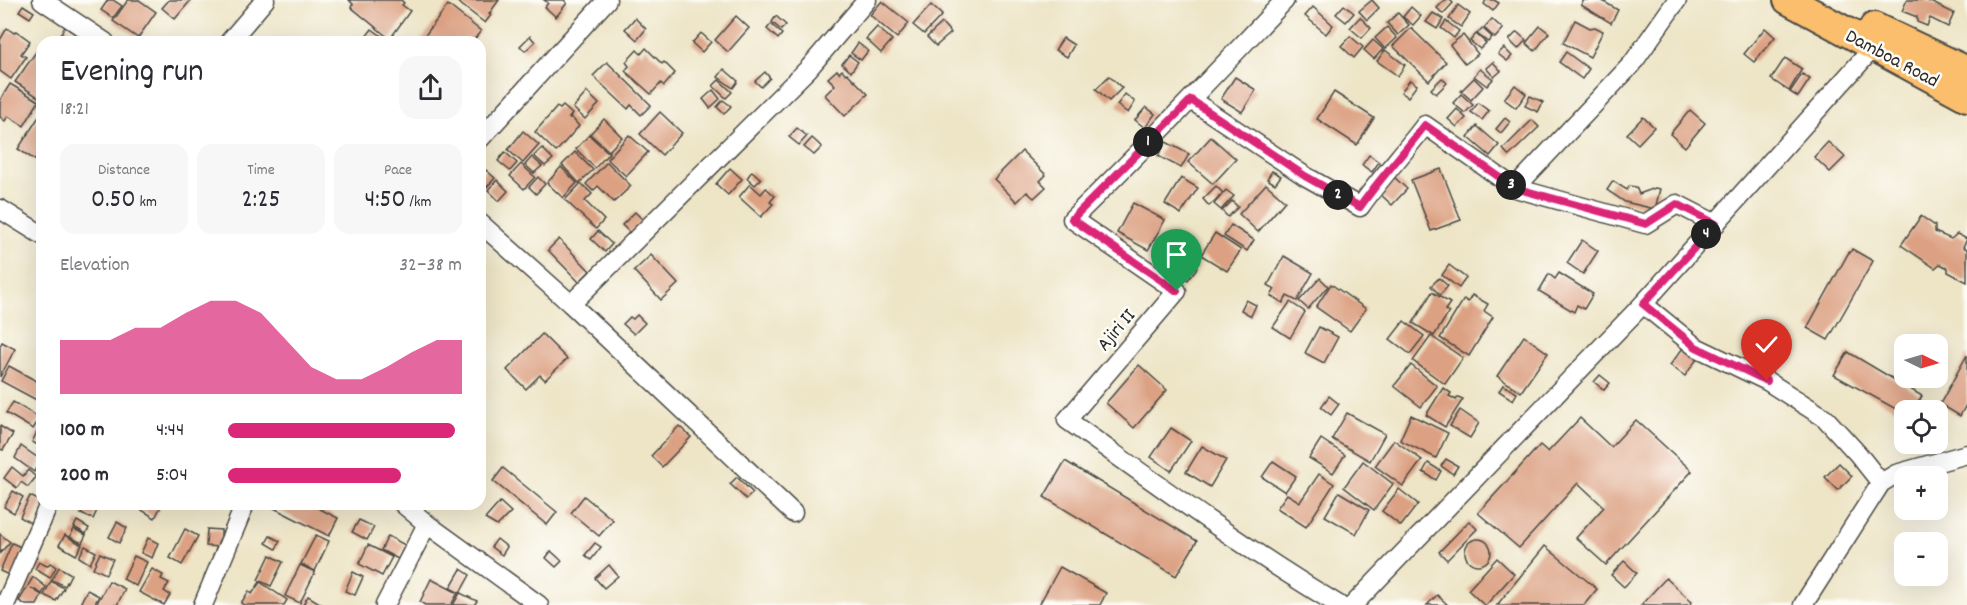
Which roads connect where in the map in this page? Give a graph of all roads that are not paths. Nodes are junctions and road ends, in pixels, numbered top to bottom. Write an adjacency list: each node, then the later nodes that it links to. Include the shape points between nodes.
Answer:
1 (265, 0): 10 (street)
2 (607, 0): 15 (street)
3 (867, 0): 21 (street, via 809,68)
4 (1285, 0): 14 (street, Ajiri II)
5 (1677, 0): 16 (street, via 1632,64)
6 (1788, 0): 11 (main road, Damboa Road)
7 (1823, 0): 11 (main road, Damboa Road)
8 (53, 3): 9 (street)
9 (97, 36)
10 (234, 36)
11 (1878, 39): 12 (main road, Damboa Road); 13 (main road, Damboa Road); 18 (street)
12 (1967, 70)
13 (1967, 97)
14 (1191, 100): 16 (street, via 1305,176 1360,207 1425,125); 34 (street, Ajiri II, via 1072,219 1177,291 1067,420)
15 (486, 132)
16 (1515, 188): 18 (street, via 1646,224 1677,204)
17 (0, 209): 20 (street)
18 (1716, 224): 22 (street)
19 (486, 228): 21 (street)
20 (36, 231)
21 (571, 304): 28 (street)
22 (1643, 304): 24 (street, via 1696,347 1767,381 1825,418); 35 (street)
23 (1967, 454): 24 (street, via 1896,474)
24 (1881, 483): 36 (street)
25 (46, 510): 30 (street)
26 (243, 510): 31 (street)
27 (410, 510): 29 (street)
28 (793, 513)
29 (427, 524): 32 (street); 33 (street)
30 (5, 605)
31 (203, 605)
32 (385, 605)
33 (539, 605)
34 (1339, 605)
35 (1353, 605)
36 (1803, 605)

